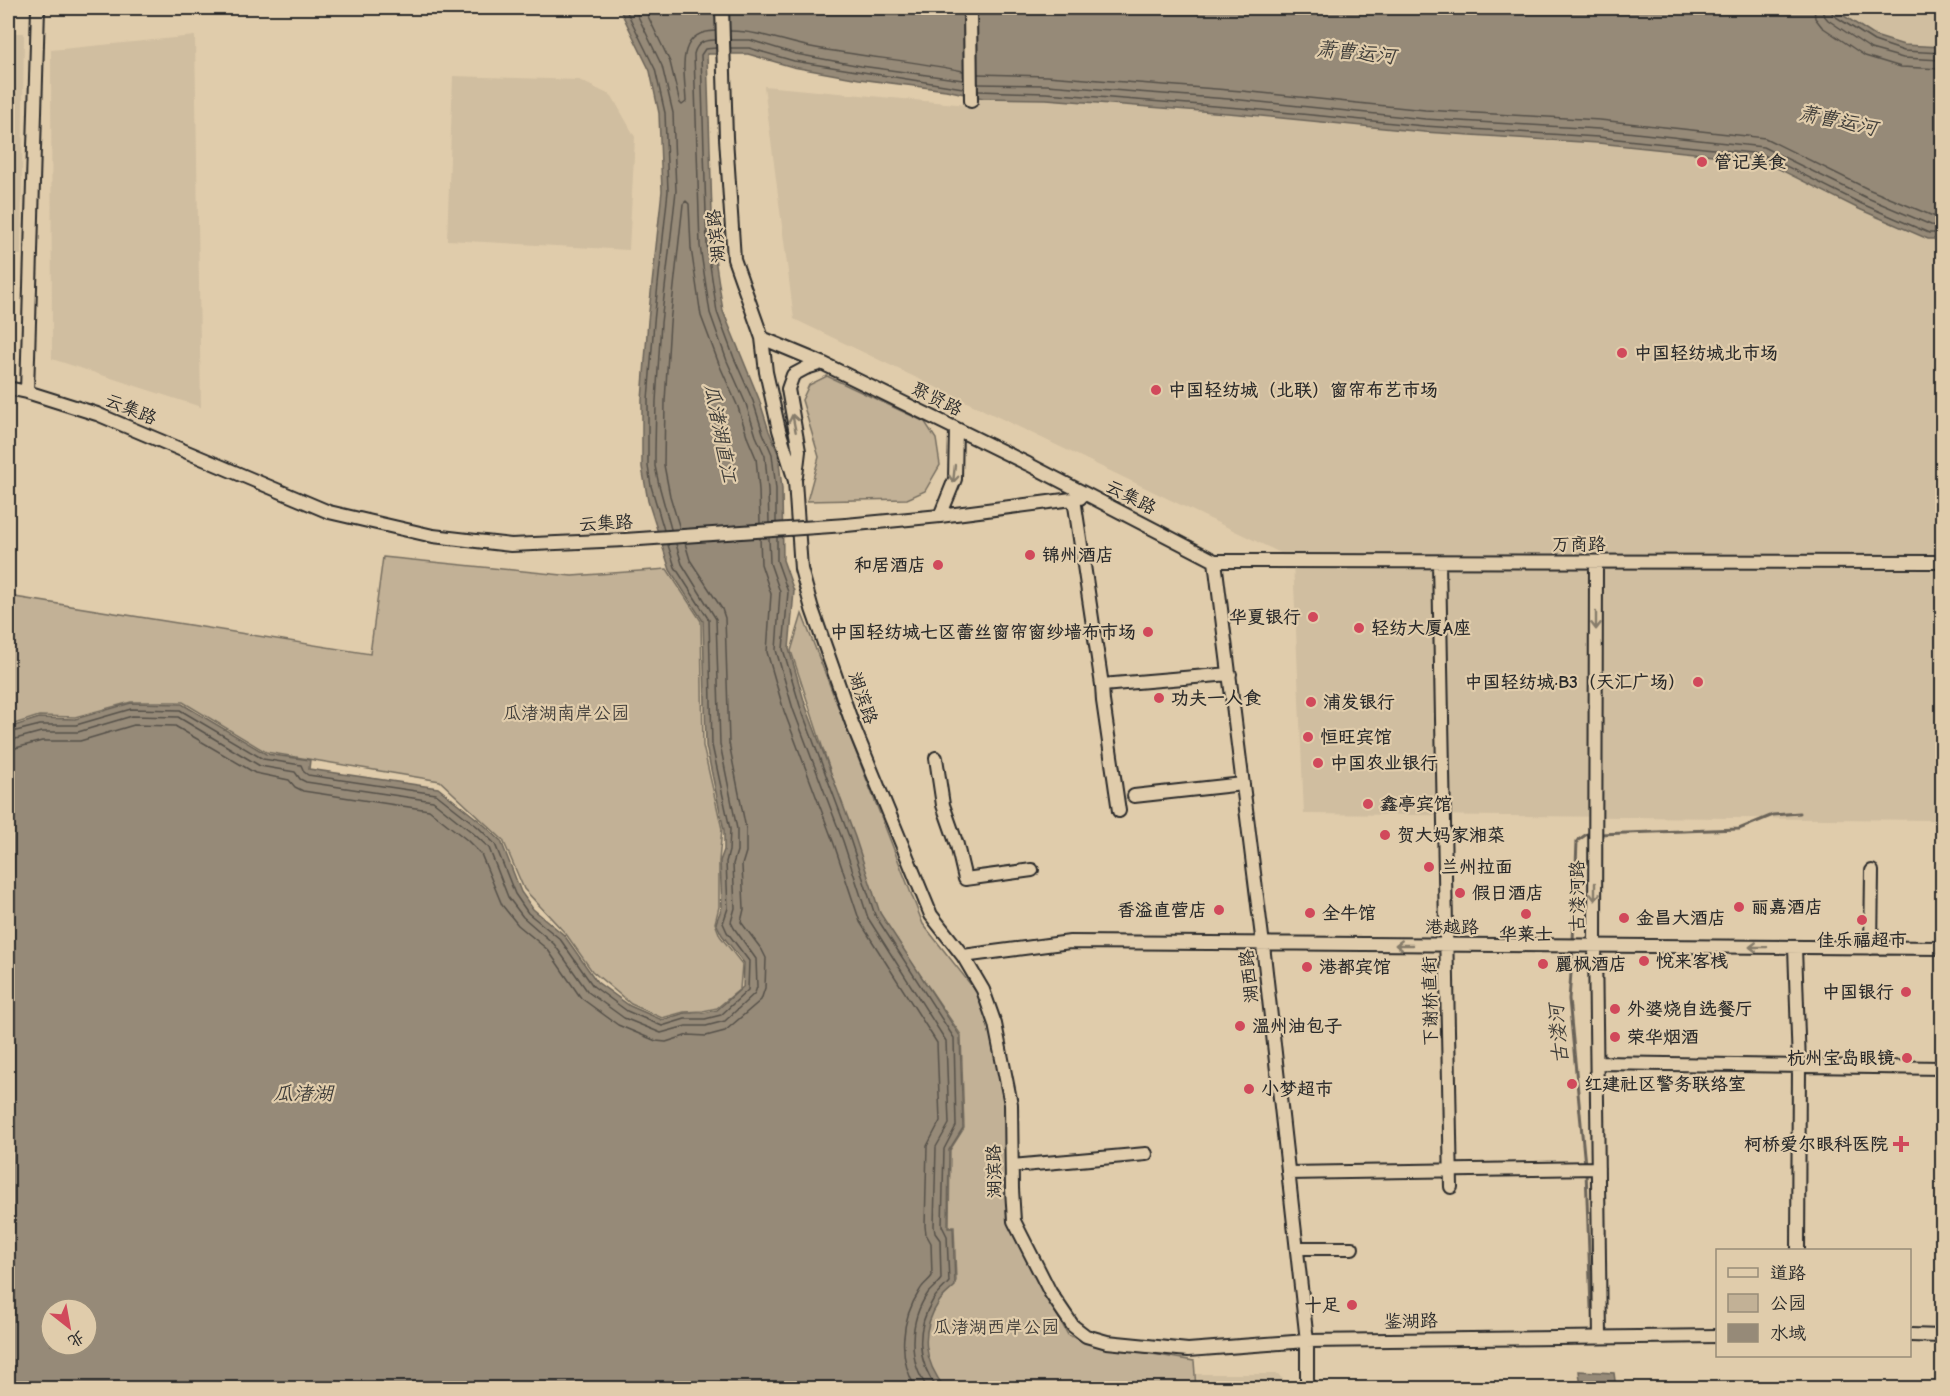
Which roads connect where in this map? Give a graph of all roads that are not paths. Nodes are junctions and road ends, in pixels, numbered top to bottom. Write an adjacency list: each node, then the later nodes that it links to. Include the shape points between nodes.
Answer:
1 (38, 8): 8 (street)
2 (722, 8): 5 (street, 湖滨路, via 734,259)
3 (970, 8): 4 (street)
4 (971, 101)
5 (762, 338): 6 (street, 聚贤路); 10 (street, 湖滨路, via 779,430)
6 (822, 363): 9 (street, 聚贤路); 10 (street, one-way to 6, via 799,451 788,389 794,375)
7 (8, 388): 8 (street, 云集路)
8 (27, 392): 13 (street, 云集路, bridge, via 97,414 329,513 433,536 512,545)
9 (956, 429): 11 (street, 聚贤路); 13 (street, one-way to 13, via 955,479)
10 (795, 481): 32 (street, 湖滨路, via 801,569 852,723 932,915)
11 (1094, 496): 12 (street, 云集路); 14 (street, 云集路)
12 (1074, 499): 13 (street, 云集路); 19 (street)
13 (940, 516)
14 (1215, 561): 15 (street, 万商路); 18 (street, 湖西路)
15 (1439, 562): 16 (street, 万商路); 27 (street, 下谢桥直街)
16 (1596, 562): 17 (street, 万商路); 28 (street, 古溇河路, one-way to 28)
17 (1942, 562)
18 (1230, 674): 19 (street); 21 (street, 湖西路)
19 (1102, 685): 23 (street)
20 (936, 758): 24 (street, via 943,805 965,879)
21 (1243, 783): 22 (street); 26 (street, 湖西路)
22 (1134, 796)
23 (1119, 811)
24 (1032, 870)
25 (1872, 871): 30 (street)
26 (1263, 945): 27 (street, 港越路, one-way to 26); 32 (street, 港越路, via 1070,942); 40 (street, 湖西路)
27 (1447, 945): 28 (street, 港越路); 39 (street, 下谢桥直街)
28 (1595, 945): 29 (street, 港越路, one-way to 28); 33 (street, 古溇河路)
29 (1795, 947): 30 (street, 港越路); 34 (street)
30 (1871, 948): 31 (street, 港越路)
31 (1942, 948)
32 (963, 956): 37 (street, 湖滨路, via 996,1024 1011,1104)
33 (1596, 1063): 34 (street); 38 (street, 古溇河路)
34 (1799, 1066): 35 (street); 44 (street)
35 (1942, 1068)
36 (1146, 1154): 37 (street)
37 (1012, 1166): 50 (street, 湖滨路, via 1014,1221 1050,1292 1073,1326 1086,1336)
38 (1590, 1168): 39 (street); 48 (street, 古溇河路)
39 (1451, 1170): 40 (street); 41 (street, 下谢桥直街)
40 (1288, 1173): 42 (street, 湖西路)
41 (1451, 1187)
42 (1297, 1248): 43 (street); 49 (street, 湖西路)
43 (1352, 1248)
44 (1798, 1249)
45 (1911, 1335): 47 (street)
46 (1716, 1336): 48 (street, 鉴湖路)
47 (1942, 1336)
48 (1600, 1337): 49 (street, 鉴湖路)
49 (1307, 1341): 50 (street, 鉴湖路, via 1188,1350); 51 (street, 湖西路)
50 (1107, 1342)
51 (1307, 1389)

